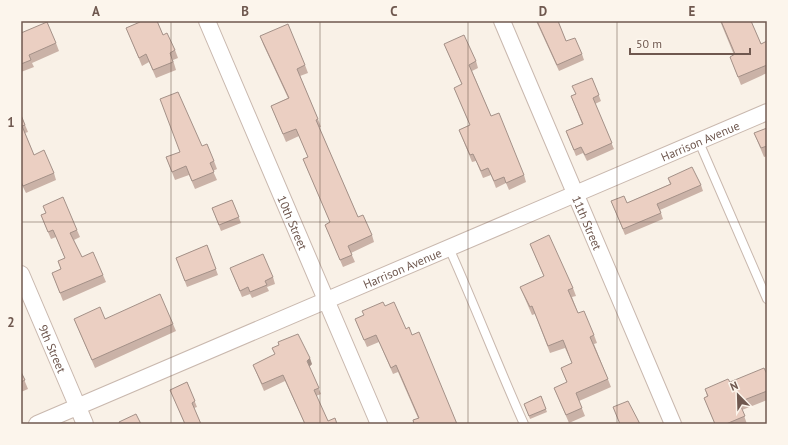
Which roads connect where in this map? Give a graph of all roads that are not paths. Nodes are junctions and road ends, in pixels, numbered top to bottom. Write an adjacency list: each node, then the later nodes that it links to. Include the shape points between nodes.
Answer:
1 (207, 21): 8 (street, 10th Street)
2 (502, 21): 5 (street, 11th Street)
3 (767, 112): 4 (street, Harrison Avenue)
4 (699, 142): 5 (street, Harrison Avenue); 9 (lane)
5 (575, 194): 6 (street, Harrison Avenue); 15 (street, 11th Street)
6 (449, 248): 8 (street, Harrison Avenue); 14 (lane)
7 (21, 274): 10 (street, 9th Street)
8 (326, 300): 10 (street, Harrison Avenue); 13 (street, 10th Street)
9 (767, 300)
10 (77, 407): 11 (street, Harrison Avenue); 12 (street, 9th Street)
11 (37, 424)
12 (85, 424)
13 (379, 424)
14 (524, 424)
15 (673, 424)

